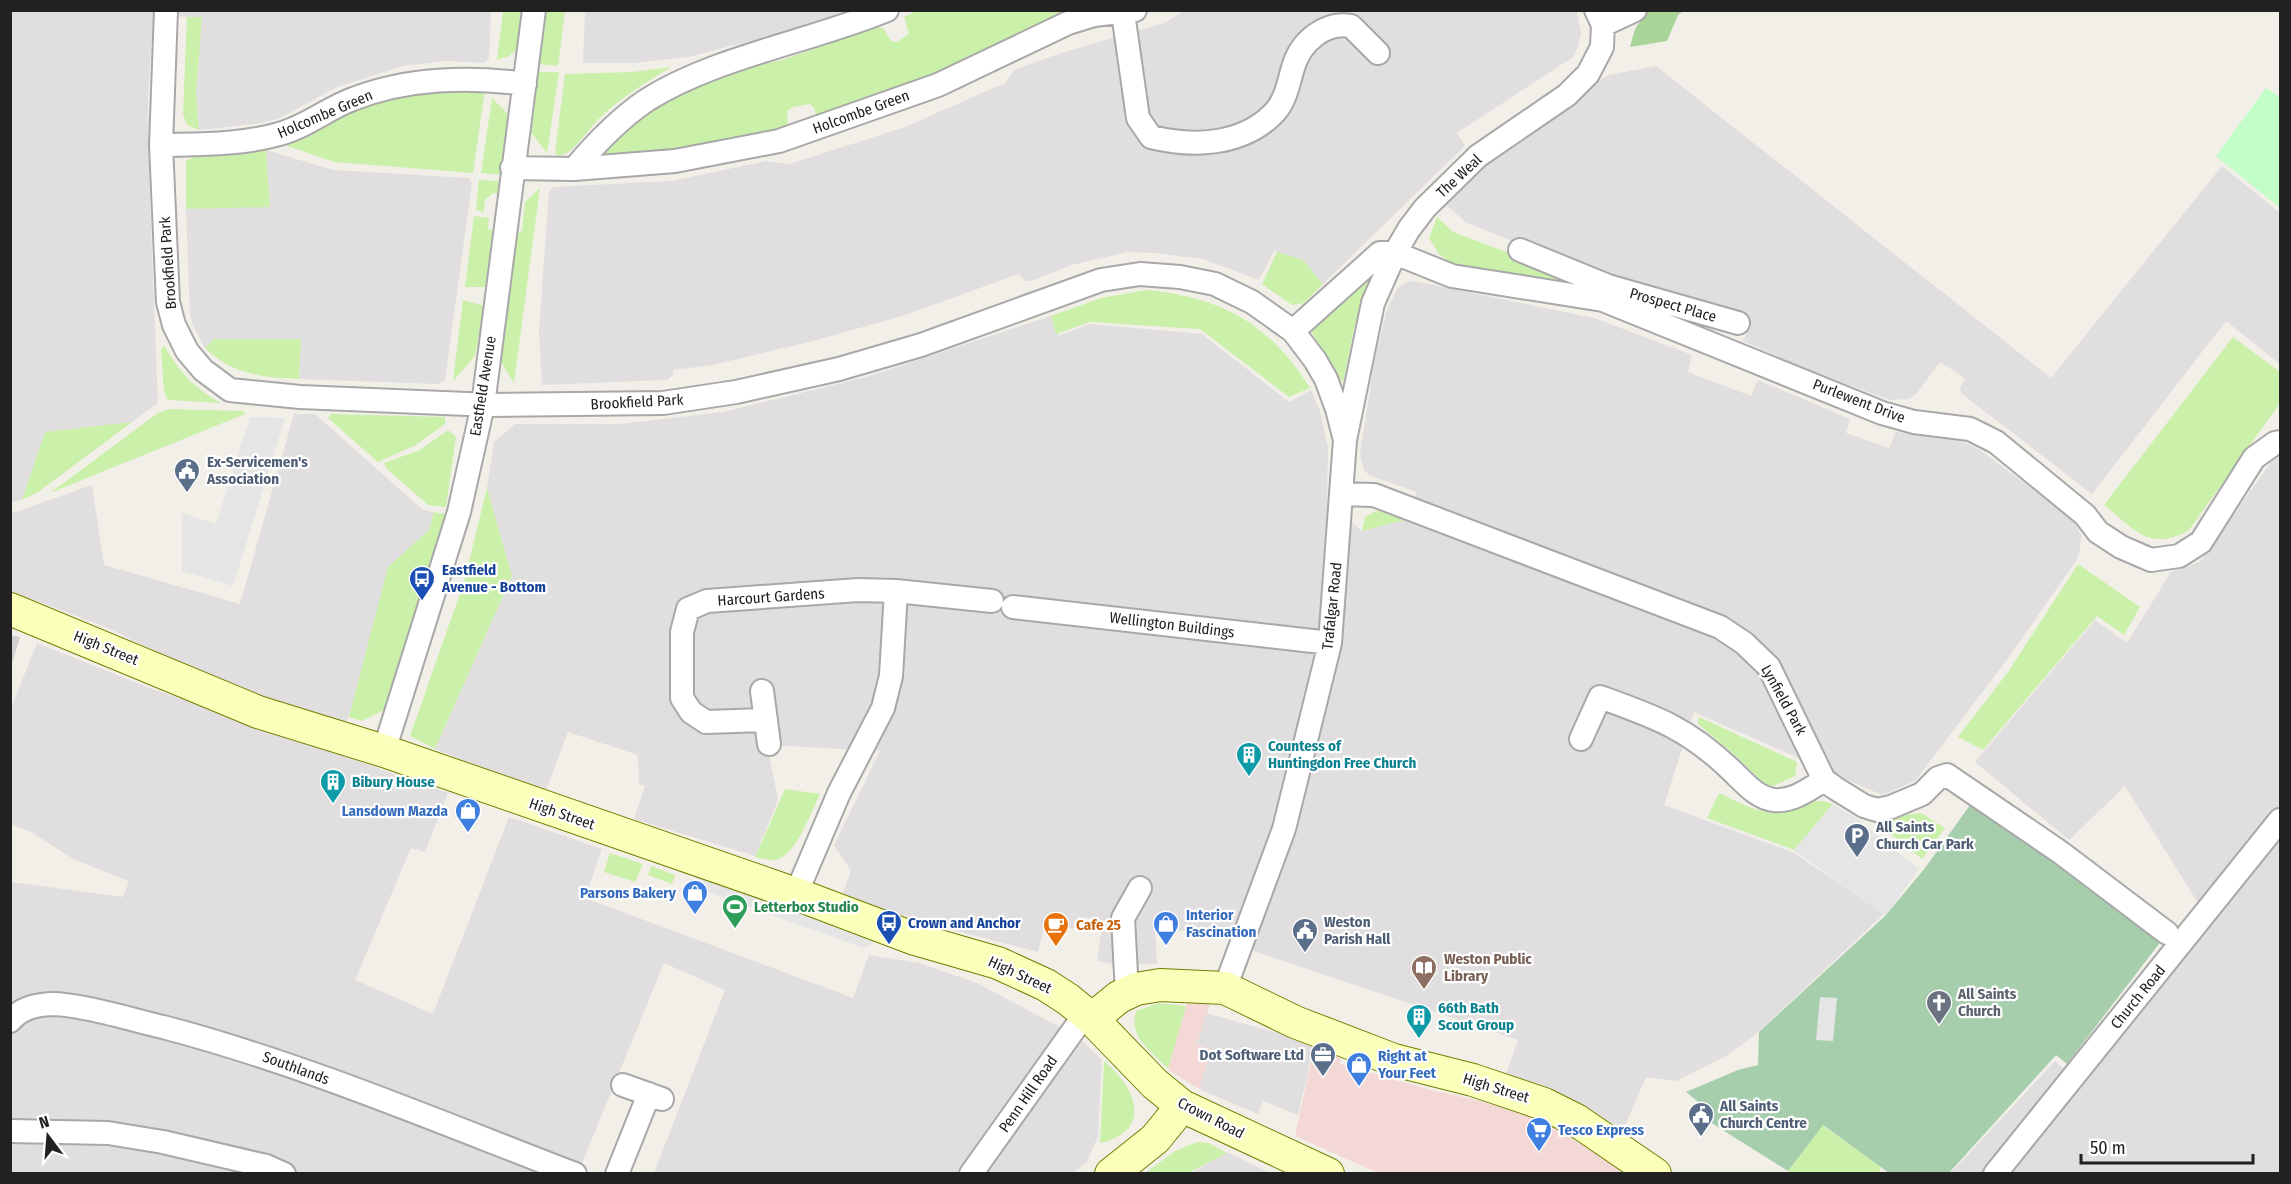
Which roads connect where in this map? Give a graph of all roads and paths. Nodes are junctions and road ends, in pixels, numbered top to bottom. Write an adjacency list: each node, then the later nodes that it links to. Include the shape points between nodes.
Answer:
1 (166, 10): 9 (street, Brookfield Park)
2 (534, 10): 8 (street, Eastfield Avenue)
3 (887, 10): 11 (street, via 674,87 647,101 597,142)
4 (1635, 10): 6 (street)
5 (1129, 12): 7 (street, via 1138,118 1151,137 1172,142 1228,139 1274,114 1286,96 1293,66 1303,49 1315,35 1333,25 1351,26); 11 (street, Holcombe Green, via 1094,15 1068,23 938,85 779,141 675,161)
6 (1600, 18): 13 (street, The Weal, via 1602,47 1588,74 1566,95 1478,156 1425,208)
7 (1378, 52)
8 (525, 84): 9 (street, Holcombe Green, via 489,80 420,82 352,99 282,134 258,140); 10 (street, Eastfield Avenue)
9 (161, 145): 17 (street, Brookfield Park, via 168,302 187,351 203,370 230,390 269,395)
10 (512, 168): 11 (street, Holcombe Green); 17 (street, Eastfield Avenue)
11 (574, 169)
12 (1520, 250): 14 (street, Prospect Place)
13 (1395, 253): 14 (street, Purlewent Drive, via 1452,276); 16 (street, via 1380,253 1370,259); 18 (street, Trafalgar Road, via 1370,314)
14 (1605, 293): 15 (street, Prospect Place); 19 (street, Purlewent Drive, via 1882,412 1914,422 1970,429 1996,442 2085,515 2098,532 2151,560 2179,556 2201,542 2254,458)
15 (1738, 323)
16 (1293, 331): 17 (street, Brookfield Park, via 1252,302 1215,284 1140,274 1101,280 911,348 736,392 663,403); 18 (street, Brookfield Park, via 1326,380)
17 (483, 405): 29 (street, Eastfield Avenue, via 459,512)
18 (1345, 440): 20 (street, Trafalgar Road)
19 (2280, 442)
20 (1341, 494): 24 (street, Trafalgar Road); 30 (street, Lynfield Park, via 1374,495 1720,627 1744,643 1769,668)
21 (896, 591): 22 (street, Harcourt Gardens); 26 (street, Harcourt Gardens, via 858,590 707,601 688,609 682,632 682,698 691,712 706,722); 33 (street, via 891,676 884,708 839,794)
22 (1002, 604): 24 (street, Wellington Buildings)
23 (19, 615): 29 (street, High Street, via 258,712)
24 (1330, 644): 35 (street, Trafalgar Road, via 1284,829)
25 (762, 691): 26 (street)
26 (766, 720): 28 (street)
27 (1581, 739): 30 (street, via 1600,697 1668,722 1694,738 1756,794 1773,800 1792,798)
28 (769, 744)
29 (384, 751): 33 (street, High Street)
30 (1824, 780): 34 (street, via 1877,810 1922,794 1938,778 1947,775)
31 (2280, 822): 49 (street, Church Road)
32 (1140, 888): 36 (street, via 1123,918)
33 (796, 894): 37 (street, High Street, via 915,939 998,963 1046,985)
34 (2167, 933)
35 (1225, 988): 36 (street, High Street, via 1160,985); 48 (street, High Street, via 1295,1022 1394,1060 1473,1080 1544,1104 1576,1120)
36 (1127, 993): 37 (street, High Street)
37 (1088, 1016): 40 (street, Crown Road); 45 (street, Penn Hill Road)
38 (10, 1021): 43 (street, Southlands, via 22,1010 54,1004 202,1038 285,1063)
39 (623, 1085): 44 (street, via 656,1097)
40 (1182, 1106): 46 (street, via 1155,1138); 47 (street, Crown Road)
41 (10, 1131): 42 (street, via 108,1133 163,1142)
42 (284, 1173)
43 (575, 1173)
44 (618, 1173)
45 (971, 1173)
46 (1111, 1173)
47 (1328, 1173)
48 (1655, 1173)
49 (1995, 1173)

